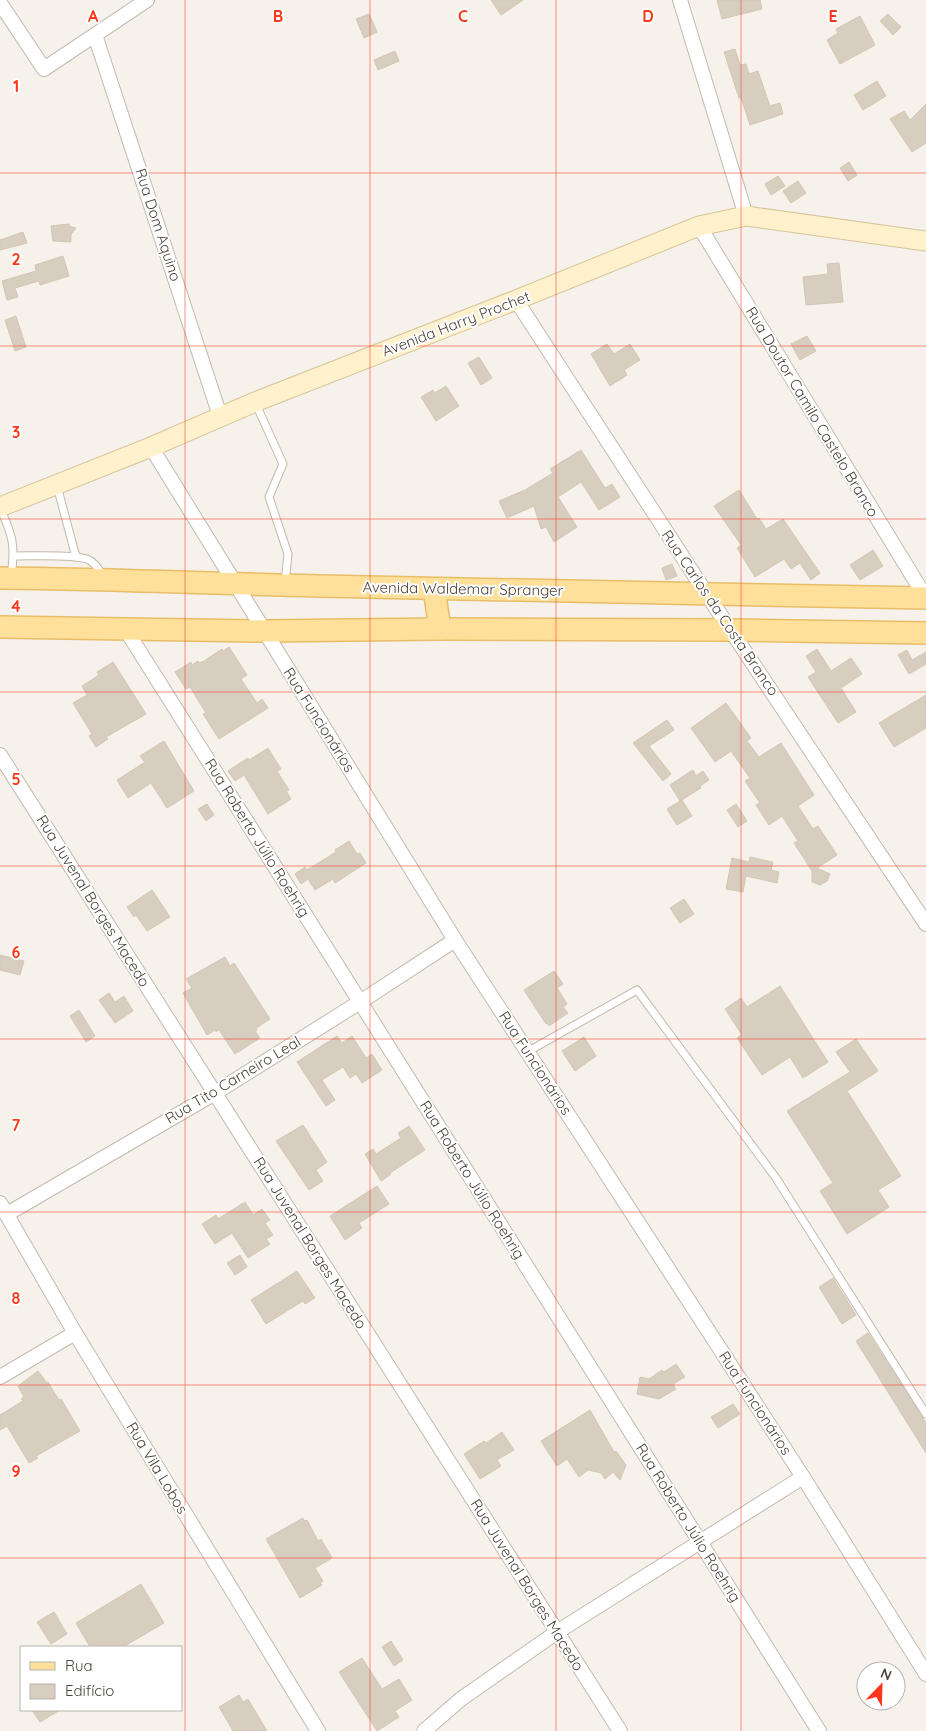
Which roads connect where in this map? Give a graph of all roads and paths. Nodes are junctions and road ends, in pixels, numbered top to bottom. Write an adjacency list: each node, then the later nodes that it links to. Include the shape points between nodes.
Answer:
1 (147, 0): 4 (street)
2 (680, 0): 5 (street)
3 (0, 3): 4 (street, via 44,70)
4 (95, 35): 10 (street, Rua Dom Aquino)
5 (746, 216): 6 (street, Avenida Harry Prochet); 7 (street, Avenida Harry Prochet)
6 (699, 226): 8 (street, Avenida Harry Prochet); 22 (street, Rua Doutor Camilo Castelo Branco)
7 (926, 240)
8 (516, 300): 9 (street, Avenida Harry Prochet); 21 (street, Rua Carlos da Costa Branco)
9 (255, 402): 10 (street, Avenida Harry Prochet); 19 (lane, via 284,464 269,497 288,554)
10 (220, 416): 11 (street, Avenida Harry Prochet)
11 (151, 448): 12 (street, Avenida Harry Prochet); 18 (street, Rua Funcionários)
12 (57, 486): 13 (street, Avenida Harry Prochet); 15 (lane)
13 (0, 507): 14 (lane, via 11,532)
14 (14, 556): 15 (lane); 16 (lane)
15 (76, 557): 17 (lane, via 95,564)
16 (5, 578): 17 (main road, Avenida Waldemar Spranger)
17 (105, 579): 18 (main road, Avenida Waldemar Spranger)
18 (235, 584): 19 (main road, Avenida Waldemar Spranger); 26 (street, Rua Funcionários)
19 (285, 586): 20 (main road, Avenida Waldemar Spranger)
20 (434, 589): 21 (main road, Avenida Waldemar Spranger); 24 (main road)
21 (706, 593): 22 (main road, Avenida Waldemar Spranger); 27 (street, Rua Carlos da Costa Branco)
22 (926, 598)
23 (0, 628): 25 (main road)
24 (440, 629): 26 (main road); 27 (main road)
25 (126, 630): 26 (main road); 32 (street, Rua Roberto Júlio Roehrig)
26 (264, 630): 31 (street, Rua Funcionários)
27 (732, 630): 28 (main road); 30 (street, Rua Carlos da Costa Branco)
28 (926, 633)
29 (0, 755): 34 (street, Rua Juvenal Borges Macedo)
30 (926, 924)
31 (455, 940): 32 (street, Rua Tito Carneiro Leal); 33 (street, Rua Funcionários)
32 (360, 1002): 34 (street, Rua Tito Carneiro Leal); 40 (street, Rua Roberto Júlio Roehrig)
33 (527, 1052): 38 (lane, via 637,990 776,1178); 39 (street, Rua Funcionários)
34 (215, 1093): 35 (street, Rua Tito Carneiro Leal); 41 (street, Rua Juvenal Borges Macedo)
35 (4, 1208): 36 (street, Rua Vila Lobos)
36 (75, 1333): 37 (street); 43 (street, Rua Vila Lobos)
37 (0, 1377)
38 (926, 1414)
39 (803, 1477): 40 (street); 42 (street, Rua Funcionários)
40 (700, 1542): 41 (street); 46 (street, Rua Roberto Júlio Roehrig)
41 (557, 1632): 44 (street, via 461,1699); 45 (street, Rua Juvenal Borges Macedo)
42 (926, 1674)
43 (318, 1731)
44 (424, 1731)
45 (620, 1731)
46 (819, 1731)

